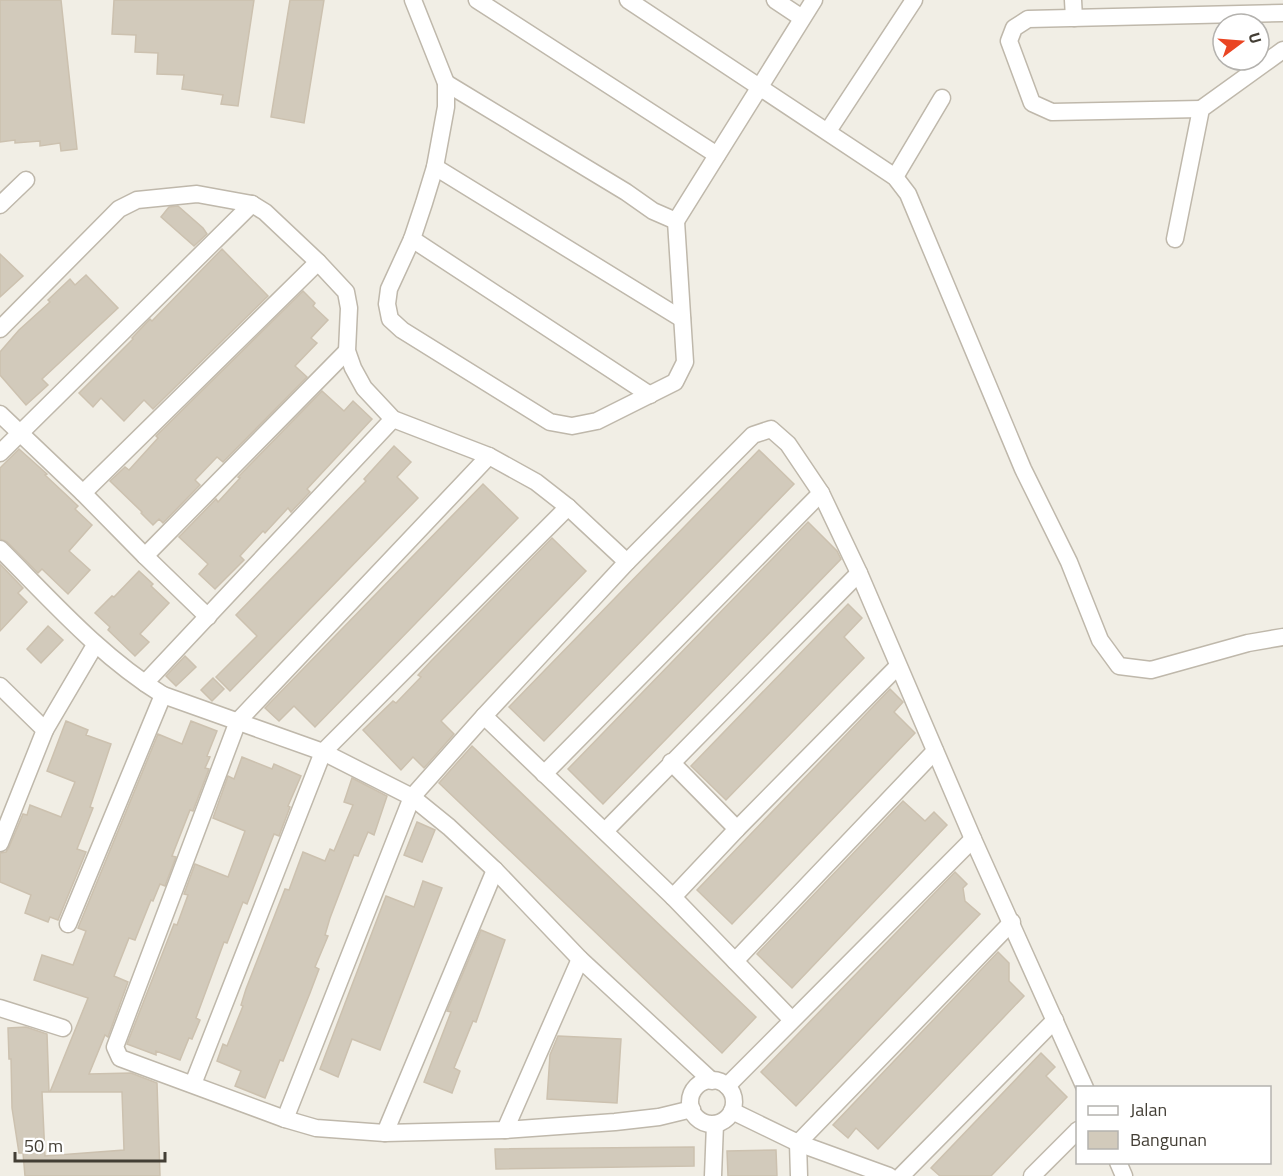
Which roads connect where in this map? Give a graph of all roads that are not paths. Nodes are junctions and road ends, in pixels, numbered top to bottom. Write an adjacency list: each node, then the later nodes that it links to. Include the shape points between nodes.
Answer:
1 (413, 0): 12 (street)
2 (477, 0): 17 (street)
3 (628, 0): 13 (street)
4 (775, 0): 9 (street)
5 (814, 0): 9 (street)
6 (914, 0): 16 (street)
7 (1073, 0): 10 (street)
8 (1283, 13): 10 (street)
9 (802, 18): 13 (street)
10 (1074, 18): 15 (street, via 1028,19 1014,28 1009,41 1032,103 1052,112)
11 (1283, 50): 15 (street)
12 (446, 83): 18 (street, via 446,107); 23 (street)
13 (762, 86): 16 (street); 17 (street)
14 (942, 98): 19 (street)
15 (1200, 109): 24 (street)
16 (828, 131): 19 (street)
17 (717, 155): 23 (street)
18 (435, 166): 25 (street); 27 (street)
19 (895, 177): 44 (street, via 909,194 1023,469 1069,562 1100,640 1119,666 1151,670)
20 (26, 180): 22 (street)
21 (252, 204): 26 (street); 28 (street, via 197,194 138,200 119,209); 33 (street)
22 (0, 205)
23 (676, 222): 27 (street)
24 (1175, 238)
25 (412, 239): 30 (street); 30 (street, via 388,289 390,319 402,330 550,422 572,426 597,421)
26 (318, 262): 29 (street, via 346,292); 36 (street)
27 (682, 319): 30 (street, via 685,362 675,382)
28 (0, 329)
29 (347, 351): 32 (street, via 364,388); 40 (street)
30 (650, 395)
31 (0, 414): 33 (street)
32 (393, 419): 35 (street); 43 (street)
33 (19, 433): 34 (street); 36 (street)
34 (0, 453)
35 (489, 456): 38 (street, via 536,482); 51 (street)
36 (84, 492): 40 (street)
37 (821, 493): 41 (street, via 788,444 771,429 763,431 753,435); 42 (street); 56 (street)
38 (568, 507): 41 (street); 54 (street)
39 (0, 549): 45 (street)
40 (145, 556): 43 (street)
41 (627, 562): 50 (street)
42 (859, 573): 46 (street); 55 (street)
43 (208, 616): 47 (street)
44 (1283, 637)
45 (95, 645): 47 (street); 52 (street)
46 (898, 666): 53 (street); 58 (street)
47 (145, 683): 49 (street)
48 (0, 686): 52 (street)
49 (163, 695): 51 (street); 65 (street)
50 (484, 716): 56 (street); 57 (street)
51 (238, 721): 54 (street); 73 (street, via 115,1047 120,1058)
52 (45, 730): 61 (street)
53 (935, 751): 60 (street); 67 (street)
54 (324, 752): 57 (street); 73 (street)
55 (671, 762): 58 (street); 59 (street)
56 (544, 774): 59 (street)
57 (412, 797): 62 (street); 77 (street)
58 (737, 829): 63 (street)
59 (605, 831): 63 (street)
60 (973, 839): 64 (street); 69 (street)
61 (0, 843)
62 (495, 870): 66 (street); 81 (street)
63 (674, 897): 67 (street)
64 (1012, 922): 70 (street); 82 (street)
65 (68, 924)
66 (580, 959): 72 (street); 79 (street)
67 (735, 961): 69 (street)
68 (0, 1008): 71 (street)
69 (792, 1020): 72 (street)
70 (1055, 1020): 74 (street); 86 (street)
71 (63, 1028)
72 (719, 1083): 75 (street, via 704,1082 693,1093); 76 (street, via 733,1097)
73 (193, 1084): 77 (street)
74 (1084, 1086)
75 (692, 1109): 78 (street, via 701,1121); 79 (street, via 615,1122)
76 (732, 1111): 78 (street, via 726,1120); 82 (street)
77 (285, 1119): 81 (street, via 316,1128)
78 (715, 1124): 83 (street)
79 (505, 1130): 81 (street)
80 (1076, 1131): 87 (street)
81 (385, 1133)
82 (798, 1143): 84 (street); 85 (street)
83 (713, 1176)
84 (799, 1176)
85 (889, 1176)
86 (901, 1176)
87 (1032, 1176)

